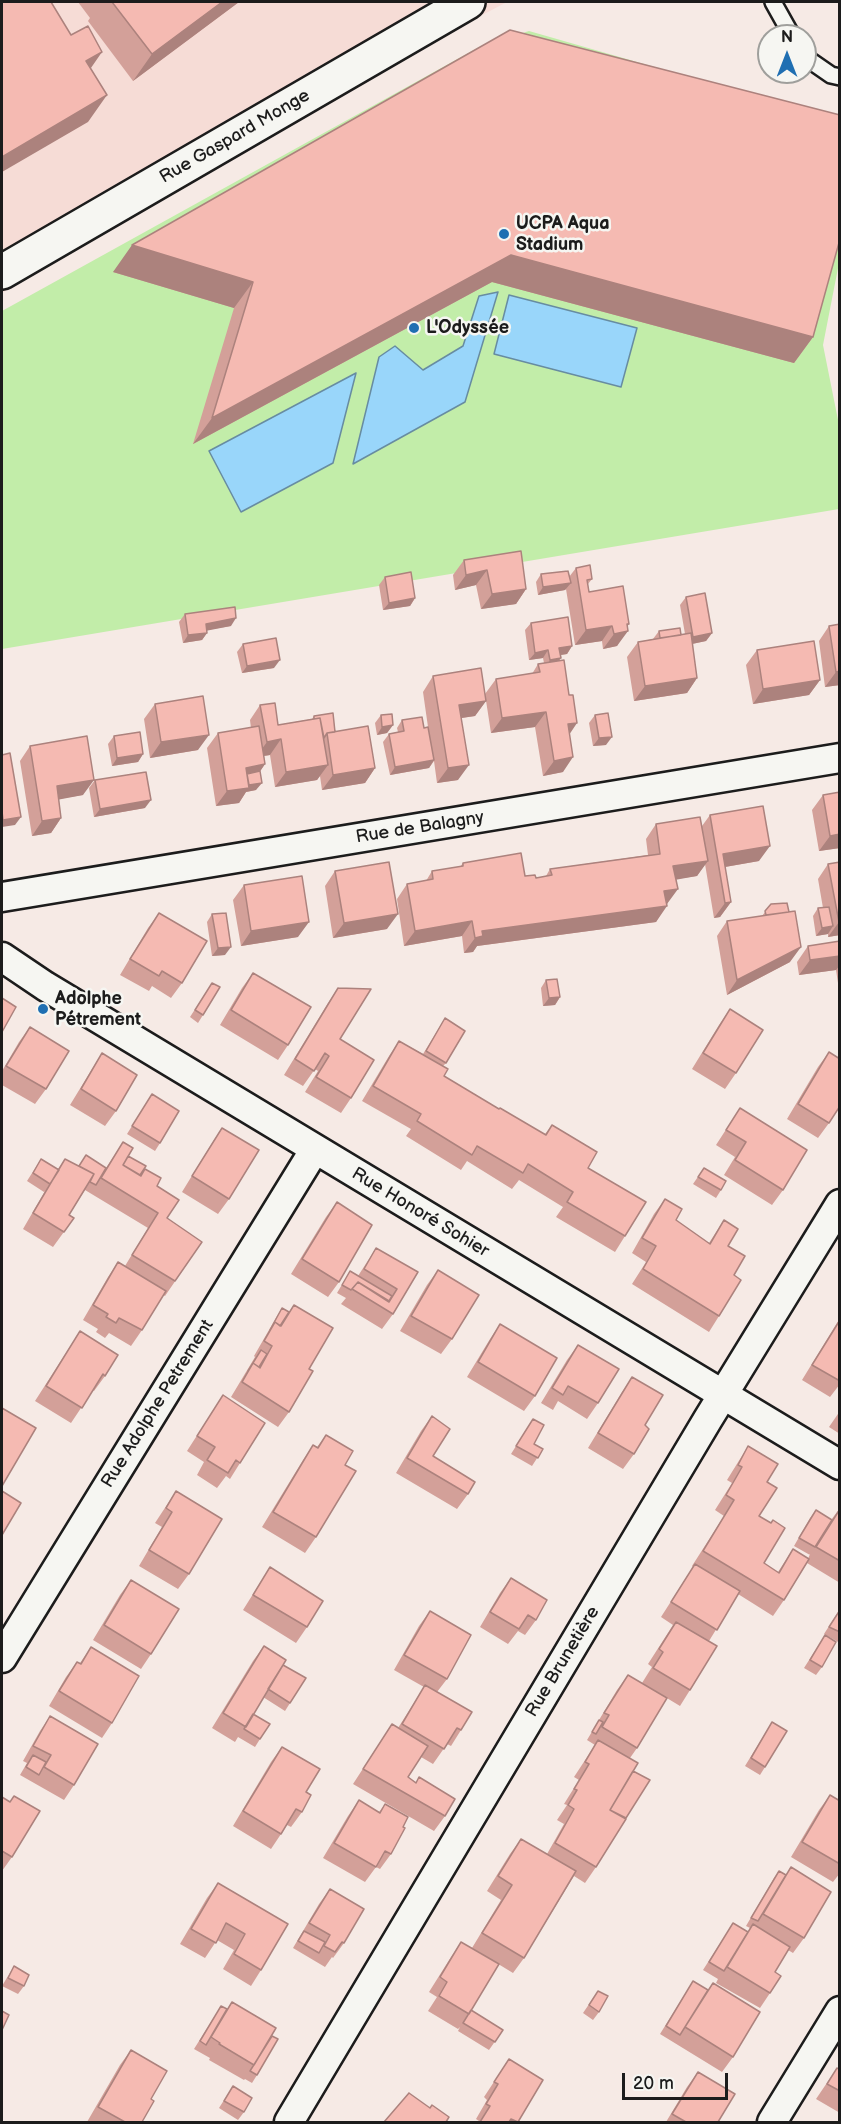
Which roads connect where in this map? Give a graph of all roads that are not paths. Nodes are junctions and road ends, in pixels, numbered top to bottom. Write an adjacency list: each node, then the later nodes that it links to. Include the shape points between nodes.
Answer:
1 (468, 2): 6 (street, Rue Gaspard Monge)
2 (773, 2): 3 (lane)
3 (785, 24)
4 (817, 65): 5 (lane)
5 (840, 77)
6 (2, 272)
7 (840, 758): 8 (street, Rue de Balagny)
8 (2, 897)
9 (2, 957): 10 (street, Rue Honoré Sohier)
10 (315, 1149): 12 (street, Rue Honoré Sohier); 14 (street, Rue Adolphe Petrement)
11 (840, 1204): 12 (street, Rue Brunetière)
12 (722, 1396): 13 (street, Rue Honoré Sohier); 16 (street, Rue Brunetière)
13 (840, 1465)
14 (2, 1658)
15 (840, 2011): 17 (street)
16 (290, 2122)
17 (772, 2122)

